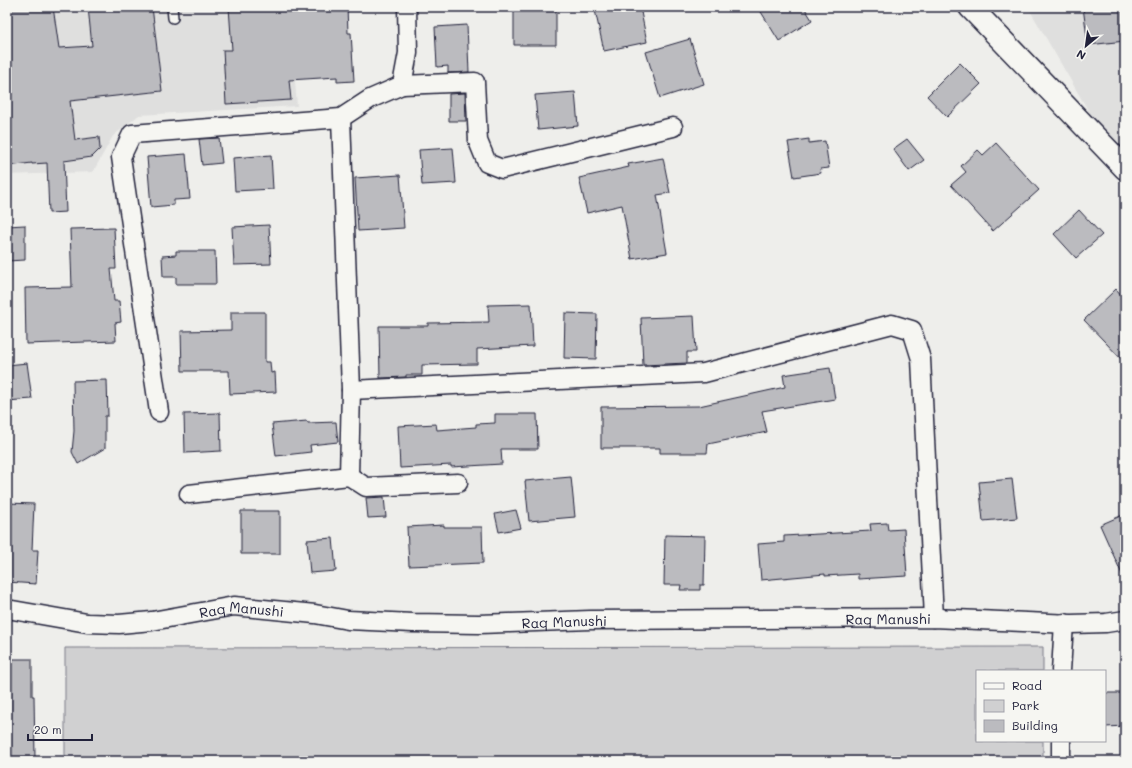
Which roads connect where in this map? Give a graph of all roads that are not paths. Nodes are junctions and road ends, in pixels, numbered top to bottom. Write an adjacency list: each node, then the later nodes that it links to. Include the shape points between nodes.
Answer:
1 (172, 7): 4 (lane)
2 (407, 7): 5 (street, via 408,53)
3 (970, 7): 8 (street)
4 (173, 18)
5 (402, 85): 6 (street, via 370,99); 7 (street, via 475,82 478,141 487,163 502,168)
6 (341, 118): 9 (street); 10 (street, via 132,134 121,157)
7 (673, 127)
8 (1125, 168)
9 (350, 390): 11 (street); 15 (street, via 704,373 892,324 912,330 921,360)
10 (158, 412)
11 (349, 476): 12 (street, via 366,487); 13 (street)
12 (458, 483)
13 (189, 494)
14 (7, 609): 15 (street, Raq Manushi, via 87,623 119,624 152,621 234,606 348,620 413,623)
15 (934, 618): 17 (street, Raq Manushi)
16 (1125, 620): 17 (street, Raq Manushi, via 1106,623)
17 (1064, 623): 18 (street)
18 (1062, 670)
19 (1061, 742): 20 (street)
20 (1061, 761)

